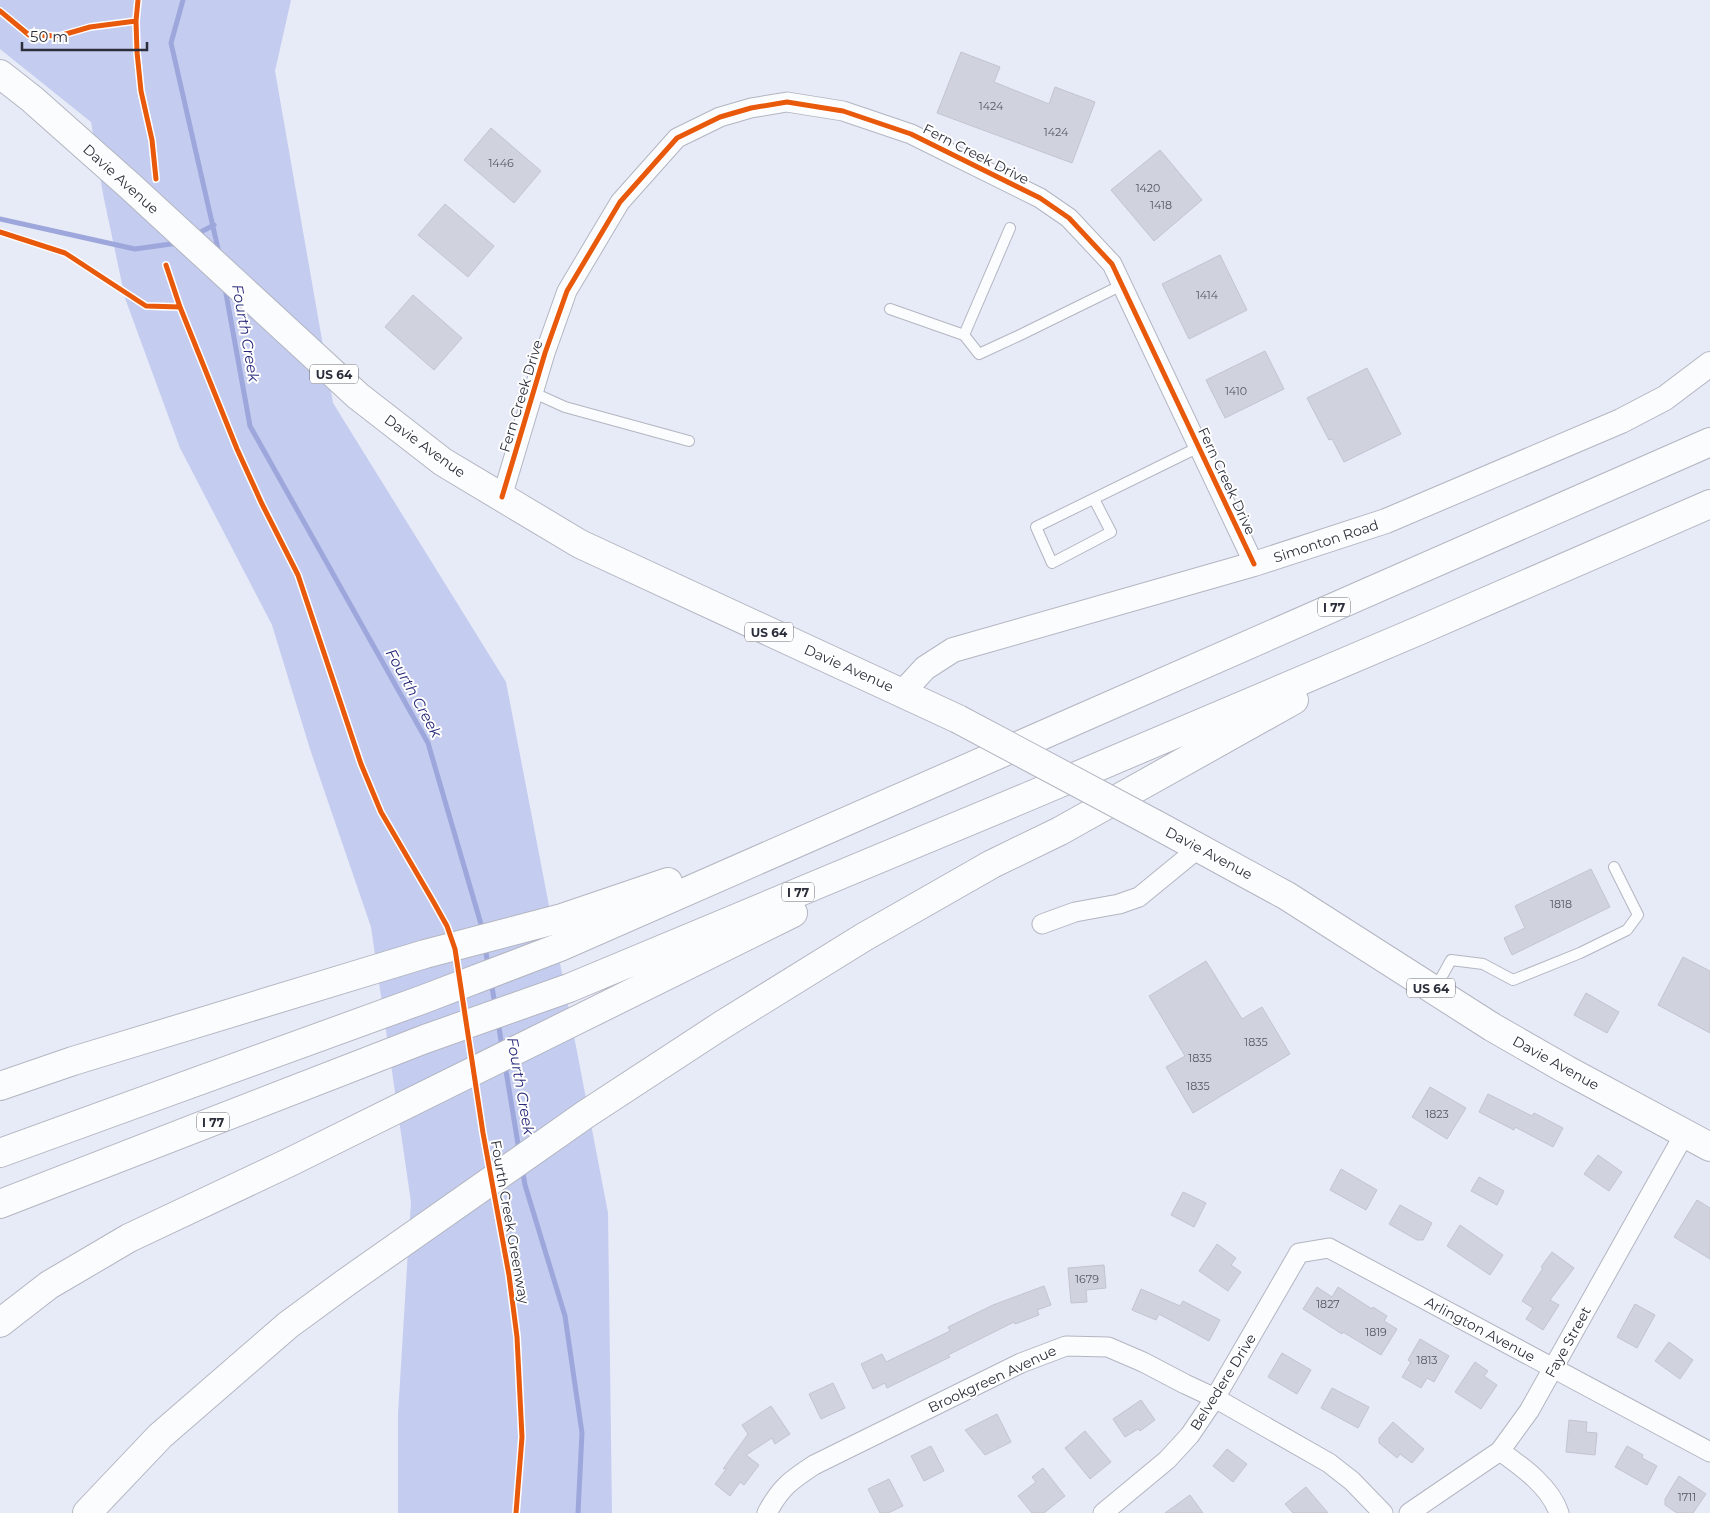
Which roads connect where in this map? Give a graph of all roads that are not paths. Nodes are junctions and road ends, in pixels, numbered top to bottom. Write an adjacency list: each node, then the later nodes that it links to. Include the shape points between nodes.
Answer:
1 (0, 74): 11 (main road, Davie Avenue / US 64, via 32,98 130,186 358,396 443,462)
2 (1010, 228): 5 (lane)
3 (1122, 286): 5 (lane, via 979,354); 7 (street, Fern Creek Drive, via 1112,264 1069,218 1040,198 911,134 843,111 787,102 751,108 720,116 677,138 620,202 567,291); 10 (street, Fern Creek Drive)
4 (890, 309): 5 (lane)
5 (964, 335)
6 (1710, 364): 14 (street, Simonton Road, via 1665,398 1621,421 1386,521)
7 (534, 393): 8 (lane, via 565,407); 11 (street, Fern Creek Drive)
8 (689, 441)
9 (1710, 442): 18 (main road, I 77)
10 (1199, 447): 12 (lane); 14 (street, Fern Creek Drive)
11 (502, 497): 16 (main road, Davie Avenue / US 64, via 580,544)
12 (1094, 499): 12 (lane, via 1036,527 1052,563 1110,532)
13 (1710, 504): 15 (main road, I 77)
14 (1254, 564): 16 (street, Simonton Road, via 953,650 925,668)
15 (1418, 631): 17 (main road, I 77); 36 (main road, via 864,937 586,1114 288,1325 160,1436)
16 (903, 692): 19 (main road, Davie Avenue / US 64, bridge)
17 (1027, 797): 29 (main road, I 77, via 569,988 425,1039); 31 (main road, via 290,1162 129,1238 49,1285)
18 (822, 832): 23 (main road, via 562,918 425,954); 28 (main road, I 77, via 560,947)
19 (1200, 847): 21 (street, via 1139,897 1074,912); 22 (main road, Davie Avenue / US 64, via 1287,896)
20 (1614, 867): 22 (lane, via 1638,915 1627,930 1513,980 1483,964 1451,960)
21 (1042, 924)
22 (1434, 990): 26 (main road, Davie Avenue / US 64, via 1567,1070)
23 (73, 1061): 24 (main road); 25 (main road)
24 (0, 1079)
25 (0, 1086)
26 (1685, 1133): 27 (main road, Davie Avenue / US 64); 32 (street, Faye Street)
27 (1710, 1146)
28 (0, 1153)
29 (0, 1204)
30 (1299, 1253): 32 (street, Arlington Avenue, via 1330,1248); 33 (street, Belvedere Drive)
31 (0, 1323)
32 (1553, 1368): 34 (street, Faye Street, via 1529,1411); 35 (street, Arlington Avenue)
33 (1215, 1398): 37 (street, Brookgreen Avenue, via 1108,1347 1066,1346 1021,1363 814,1464 790,1480); 38 (street, Belvedere Drive, via 1190,1435 1167,1460); 39 (street, Brookgreen Avenue, via 1329,1463)
34 (1500, 1451): 40 (street, Faye Street); 41 (street, via 1533,1477)
35 (1710, 1452)
36 (87, 1513)
37 (767, 1513)
38 (1103, 1513)
39 (1383, 1513)
40 (1409, 1513)
41 (1558, 1513)

